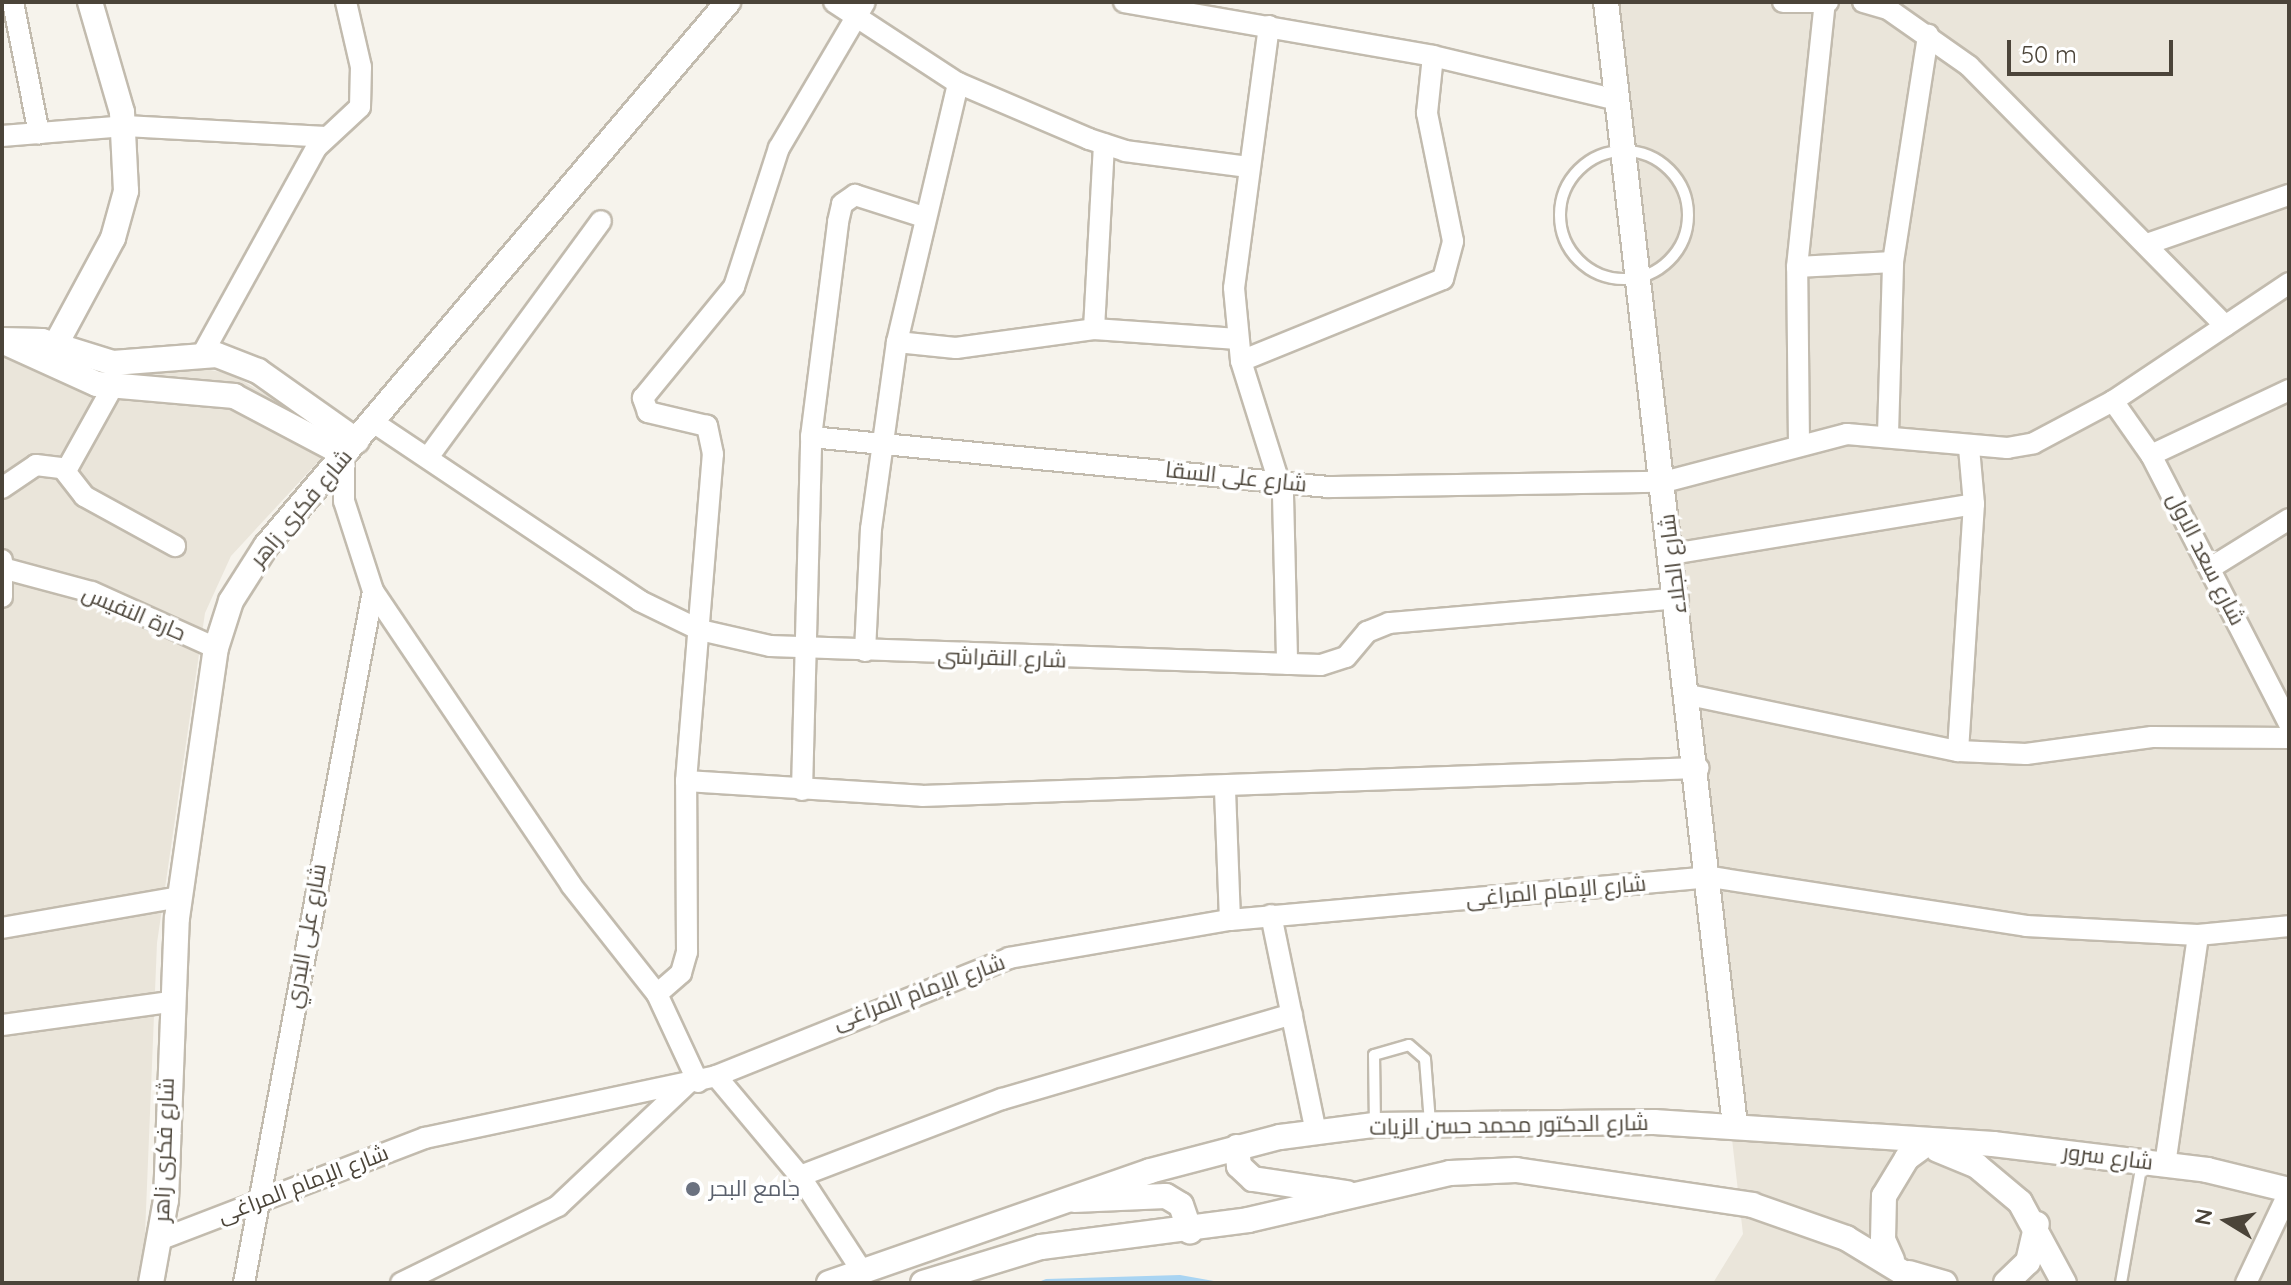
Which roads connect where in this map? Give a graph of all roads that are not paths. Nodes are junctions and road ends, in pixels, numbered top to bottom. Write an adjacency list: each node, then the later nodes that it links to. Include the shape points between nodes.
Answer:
1 (13, 2): 18 (street)
2 (90, 2): 17 (street)
3 (346, 2): 20 (street, via 362,99 351,121)
4 (728, 2): 45 (street, شارع فكرى زاهر)
5 (834, 2): 11 (street)
6 (1124, 2): 12 (street)
7 (1606, 2): 16 (street, شارع الجلاء)
8 (1783, 2): 9 (street)
9 (1826, 2): 29 (street)
10 (1863, 2): 13 (street)
11 (858, 8): 15 (street); 64 (street, via 779,148 734,287 643,398 648,412 711,431)
12 (1269, 26): 14 (street); 23 (street)
13 (1928, 35): 27 (street); 28 (street)
14 (1433, 56): 16 (street); 39 (street, via 1427,113 1453,241 1443,279)
15 (958, 83): 21 (street); 25 (street)
16 (1614, 99): 22 (street, شارع الجلاء)
17 (125, 126): 18 (street); 20 (street); 37 (street, via 119,223)
18 (39, 133): 19 (street)
19 (2, 136)
20 (326, 137): 38 (street)
21 (1104, 144): 23 (street); 33 (street)
22 (1621, 154): 30 (street, شارع الجلاء); 30 (lane, via 1674,175 1690,208 1683,245 1671,260); 30 (lane, via 1582,166 1567,182 1558,223 1577,260 1595,272)
23 (1248, 167): 34 (street, via 1234,288)
24 (2289, 195): 27 (street)
25 (924, 217): 36 (street); 44 (street, via 855,195 842,204)
26 (601, 221): 50 (street)
27 (2150, 243): 32 (street)
28 (1893, 262): 29 (street); 43 (street)
29 (1797, 267): 46 (street)
30 (1637, 275): 53 (street, شارع الجلاء)
31 (2289, 283): 32 (street, شارع على السقا)
32 (2225, 326): 42 (street, شارع على السقا)
33 (1094, 329): 34 (street); 36 (street, via 956,348)
34 (1238, 339): 39 (street)
35 (2, 341): 37 (street); 40 (street, via 53,370)
36 (897, 342): 47 (street)
37 (56, 344): 38 (street, via 113,363)
38 (203, 353): 45 (street, via 258,371)
39 (1241, 361): 54 (street)
40 (112, 388): 45 (street, via 234,396); 51 (street)
41 (2289, 390): 49 (street)
42 (2113, 401): 48 (street, شارع على السقا, via 2034,443); 49 (street, شارع سعد الاول)
43 (1888, 434): 46 (street, شارع على السقا); 48 (street, شارع على السقا)
44 (811, 437): 47 (street, شارع على السقا); 66 (street)
45 (358, 439): 50 (street, شارع النقراشى); 61 (street, via 344,501); 65 (street, شارع فكرى زاهر, via 247,572)
46 (1799, 444): 53 (street, شارع على السقا)
47 (881, 445): 54 (street, شارع على السقا, via 1057,456); 67 (street)
48 (1969, 448): 55 (street)
49 (2151, 455): 60 (street, شارع سعد الاول)
50 (429, 456): 64 (street, شارع النقراشى, via 640,601)
51 (64, 470): 52 (street, via 39,465); 57 (street, via 75,490)
52 (5, 480)
53 (1664, 482): 54 (street, شارع على السقا); 58 (street, شارع الجلاء)
54 (1280, 483): 68 (street)
55 (1974, 504): 58 (street); 72 (street)
56 (2289, 519): 60 (street)
57 (175, 546)
58 (1672, 554): 63 (street, شارع الجلاء)
59 (4, 564): 62 (street); 65 (street, حارة النفيس, via 92,592)
60 (2212, 567): 70 (street, شارع سعد الاول)
61 (373, 591): 84 (street, via 571,885); 100 (street, شارع على البدري)
62 (2, 597)
63 (1678, 598): 68 (street, شارع النقراشى, via 1389,623 1367,632 1335,663); 69 (street, شارع الجلاء)
64 (700, 630): 66 (street, شارع النقراشى); 74 (street)
65 (216, 648): 78 (street, شارع فكرى زاهر)
66 (806, 648): 67 (street, شارع النقراشى); 75 (street)
67 (865, 651): 68 (street, شارع النقراشى)
68 (1287, 664)
69 (1689, 695): 72 (street); 73 (street, شارع الجلاء)
70 (2287, 715)
71 (2289, 738): 72 (street, via 2152,737 2026,754)
72 (1958, 751)
73 (1698, 768): 76 (street); 77 (street, شارع الجلاء)
74 (686, 781): 75 (street); 84 (street, via 687,952 681,973)
75 (802, 790): 76 (street, via 922,796)
76 (1225, 790): 80 (street)
77 (1711, 877): 79 (street, شارع الإمام المراغى); 83 (street, شارع الإمام المراغى, via 1916,913); 91 (street, شارع الجلاء)
78 (179, 897): 82 (street); 85 (street, شارع فكرى زاهر)
79 (1271, 915): 80 (street, شارع الإمام المراغى); 86 (street)
80 (1230, 920): 88 (street, شارع الإمام المراغى, via 1009,958)
81 (2289, 926): 83 (street, شارع الإمام المراغى)
82 (2, 928)
83 (2198, 935): 95 (street)
84 (657, 994): 88 (street)
85 (169, 1002): 87 (street); 103 (street, شارع فكرى زاهر, via 166,1200)
86 (1292, 1014): 92 (street); 96 (street, via 1002,1099)
87 (2, 1025)
88 (700, 1081): 96 (street); 100 (street, شارع الإمام المراغى, via 425,1138); 108 (street, via 558,1206)
89 (1430, 1122): 90 (street, شارع الدكتور محمد حسن الزيات); 90 (lane, via 1425,1059 1409,1045 1374,1055); 91 (street, شارع الدكتور محمد حسن الزيات)
90 (1375, 1125): 92 (street, شارع الدكتور محمد حسن الزيات)
91 (1735, 1126): 93 (street, شارع الدكتور محمد حسن الزيات)
92 (1316, 1132): 94 (street, شارع الدكتور محمد حسن الزيات)
93 (1925, 1145): 95 (street, شارع سرور, via 1993,1144); 101 (street, via 2000,1182); 105 (street, via 1907,1158 1884,1196 1883,1240)
94 (1237, 1147): 98 (street, via 1239,1166 1253,1179); 99 (street, شارع الدكتور محمد حسن الزيات)
95 (2154, 1163): 97 (street, شارع سرور); 114 (lane)
96 (800, 1176): 104 (street)
97 (2289, 1191): 115 (street)
98 (1347, 1193): 102 (street, شارع الدكتور محمد حسن الزيات); 105 (street, شارع الدكتور محمد حسن الزيات, via 1450,1173 1579,1175 1752,1205)
99 (1063, 1198): 102 (street, via 1166,1196 1181,1205); 104 (street, شارع الدكتور محمد حسن الزيات)
100 (259, 1200): 103 (street, شارع الإمام المراغى); 107 (street, شارع على البدري)
101 (2037, 1224): 112 (street, via 2028,1262); 113 (street)
102 (1190, 1231): 110 (street, شارع الدكتور محمد حسن الزيات, via 1041,1247)
103 (159, 1240): 106 (street, شارع فكرى زاهر)
104 (862, 1271): 109 (street, شارع الدكتور محمد حسن الزيات)
105 (1907, 1272): 111 (street, شارع الدكتور محمد حسن الزيات)
106 (151, 1283)
107 (244, 1283)
108 (401, 1283)
109 (829, 1283)
110 (923, 1283)
111 (1945, 1283)
112 (2006, 1283)
113 (2064, 1283)
114 (2121, 1283)
115 (2246, 1283)

